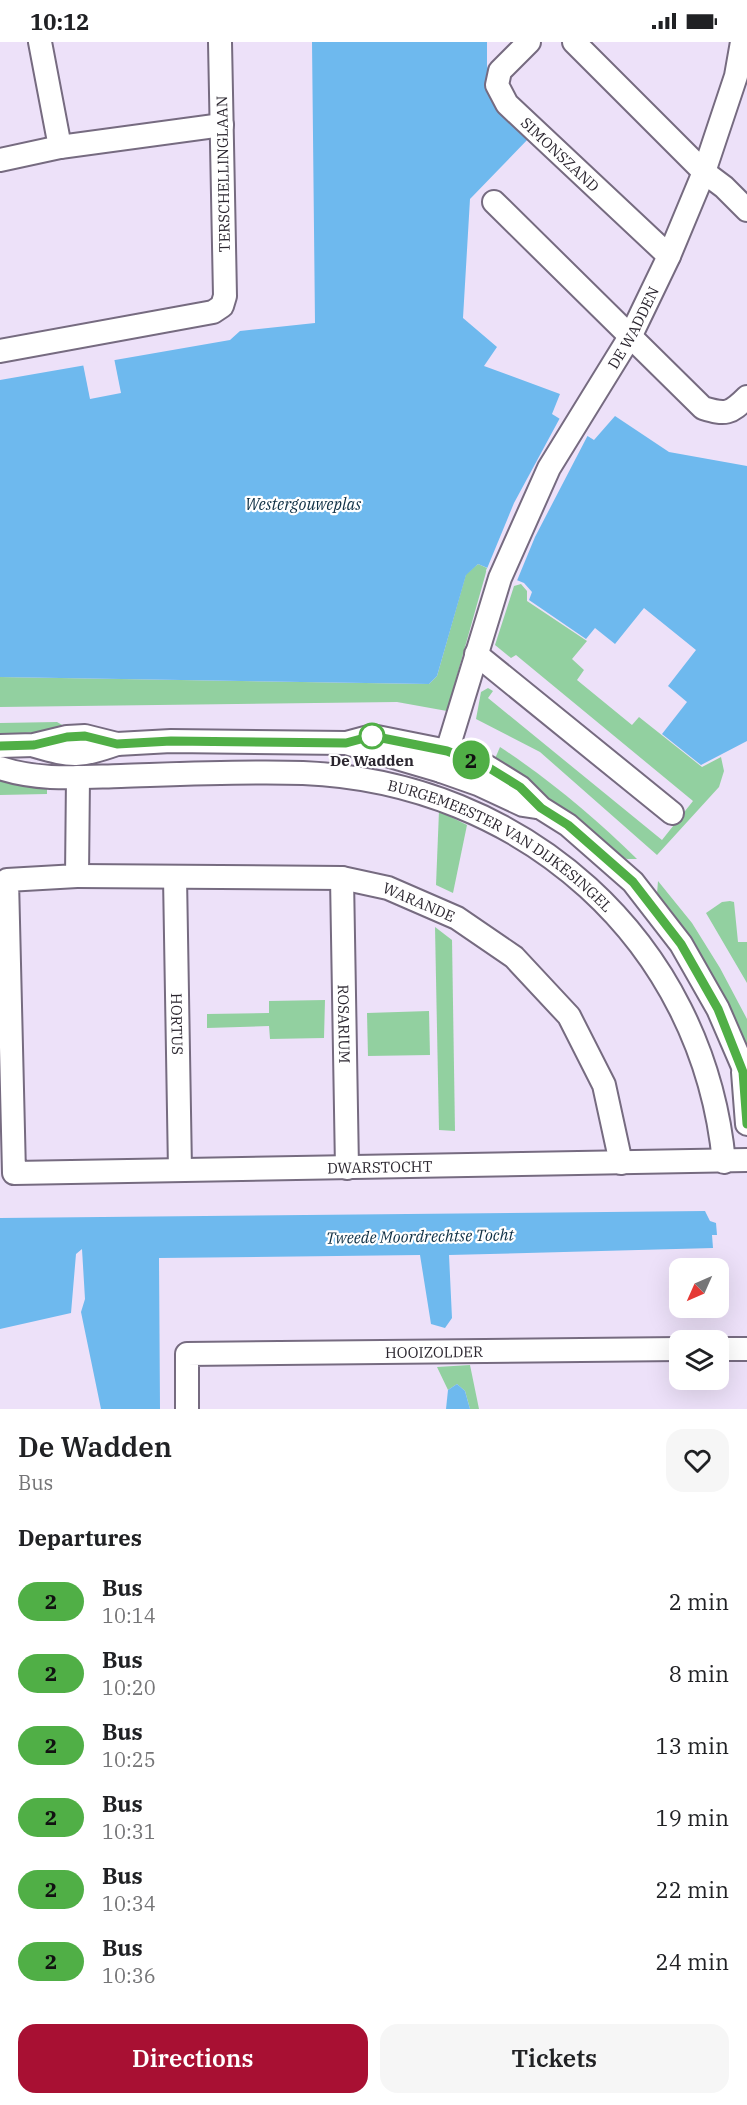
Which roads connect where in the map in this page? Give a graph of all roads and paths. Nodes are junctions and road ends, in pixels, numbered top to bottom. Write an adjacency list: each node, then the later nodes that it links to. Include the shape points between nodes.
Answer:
1 (40, 42): 7 (street)
2 (220, 42): 6 (street, TERSCHELLINGLAAN)
3 (529, 42): 12 (street, SIMONSZAND, via 500,71 497,86 507,104)
4 (574, 42): 9 (street)
5 (742, 42): 9 (street, DE WADDEN, via 736,76)
6 (222, 125): 7 (street); 14 (street, TERSCHELLINGLAAN, via 222,306 213,312)
7 (60, 147): 8 (street)
8 (0, 160)
9 (704, 172): 11 (street); 12 (street, DE WADDEN)
10 (494, 202): 13 (street)
11 (747, 210)
12 (669, 256): 13 (street, DE WADDEN)
13 (631, 335): 15 (street, via 703,408 722,414 734,411); 16 (street, DE WADDEN, via 534,498 500,578)
14 (0, 351)
15 (747, 398)
16 (476, 654): 18 (street, DE WADDEN); 21 (street)
17 (0, 746): 18 (street, BURGEMEESTER VAN DIJKESINGEL, via 85,736 117,744 346,743)
18 (444, 761): 25 (street, BURGEMEESTER VAN DIJKESINGEL, via 478,784 523,806 541,808 568,825 633,882 674,935 718,1009)
19 (0, 768): 20 (street, BURGEMEESTER VAN DIJKESINGEL, via 44,777)
20 (78, 777): 22 (street); 29 (street, BURGEMEESTER VAN DIJKESINGEL, via 302,773 376,780 426,793 476,813 547,854 589,886 666,982 701,1053 720,1125)
21 (672, 813)
22 (77, 876): 23 (street, WARANDE); 32 (street, WARANDE, via 7,880)
23 (175, 877): 24 (street, WARANDE); 31 (street, HORTUS)
24 (342, 878): 28 (street, WARANDE, via 388,888 430,904 514,957 569,1016 604,1085); 30 (street, ROSARIUM)
25 (745, 1074): 26 (street, BURGEMEESTER VAN DIJKESINGEL)
26 (747, 1124)
27 (747, 1160): 29 (street, DWARSTOCHT)
28 (621, 1162): 29 (street, DWARSTOCHT); 30 (street, DWARSTOCHT)
29 (724, 1162)
30 (347, 1168): 31 (street, DWARSTOCHT)
31 (180, 1170): 32 (street, DWARSTOCHT)
32 (14, 1173)
33 (669, 1349): 36 (street, HOOIZOLDER, via 187,1354)
34 (729, 1349): 35 (street)
35 (747, 1349)
36 (188, 1409)

